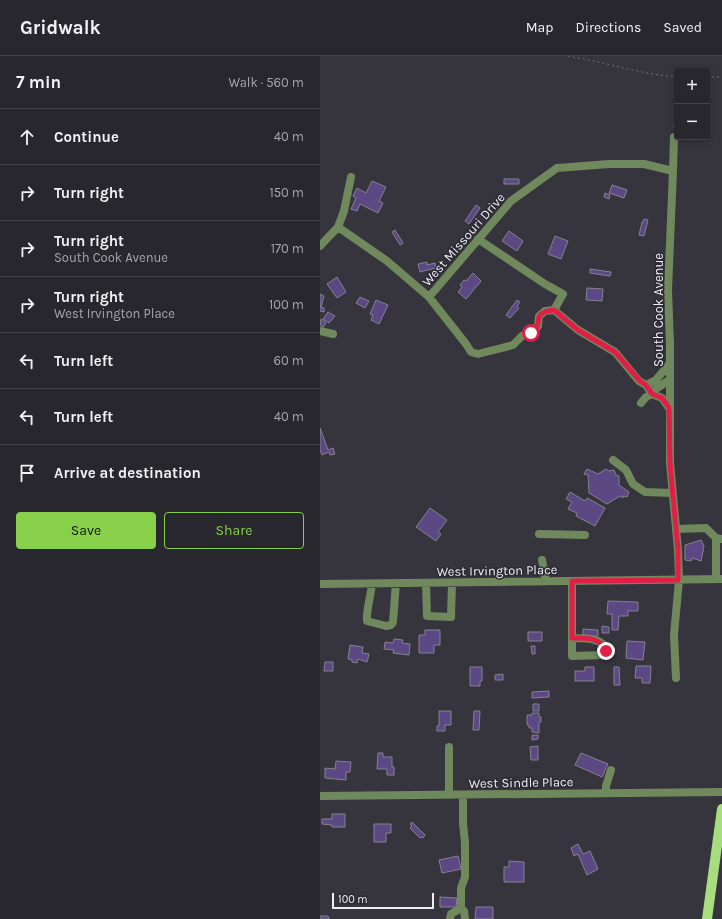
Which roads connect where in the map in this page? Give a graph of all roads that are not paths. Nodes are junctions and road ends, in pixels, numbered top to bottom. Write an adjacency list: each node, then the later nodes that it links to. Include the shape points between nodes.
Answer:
1 (674, 137): 2 (street, South Cook Avenue)
2 (673, 171): 5 (street, West Missouri Drive, via 644,164 557,168 511,201); 11 (street, South Cook Avenue, via 668,289)
3 (351, 177): 4 (street)
4 (338, 227): 6 (street); 7 (street, via 387,261)
5 (478, 239): 7 (street, West Missouri Drive); 8 (street, via 563,294)
6 (320, 246)
7 (429, 297): 8 (street, via 475,354 513,345 522,336 534,331 538,326 539,316 545,311)
8 (554, 310): 13 (street, via 578,330 615,352)
9 (320, 330): 10 (street)
10 (333, 334)
11 (670, 364): 12 (street, South Cook Avenue); 13 (street, via 656,380)
12 (669, 380): 14 (street); 16 (street, South Cook Avenue)
13 (646, 385): 14 (street)
14 (652, 394): 15 (street); 16 (street, via 662,398)
15 (641, 403)
16 (669, 408): 18 (street, South Cook Avenue)
17 (613, 460): 18 (street, via 626,470 633,484 646,492)
18 (672, 492): 19 (street, South Cook Avenue)
19 (676, 529): 22 (street, via 706,528); 25 (street, South Cook Avenue)
20 (539, 534): 21 (street)
21 (585, 535)
22 (719, 538): 24 (street)
23 (542, 560): 26 (street)
24 (719, 579): 25 (street, West Irvington Place)
25 (678, 580): 27 (street, West Irvington Place); 34 (street, South Cook Avenue, via 674,635)
26 (546, 581): 27 (street, West Irvington Place); 30 (street, West Irvington Place)
27 (572, 581): 33 (street)
28 (396, 583): 29 (street, West Irvington Place); 32 (street, West Irvington Place); 32 (street, via 393,622 386,626 367,622)
29 (426, 583): 30 (street, West Irvington Place); 30 (street, via 427,616 451,617)
30 (452, 583)
31 (320, 584): 32 (street, West Irvington Place)
32 (372, 584)
33 (572, 638)
34 (676, 678)
35 (448, 747): 39 (street)
36 (611, 770): 38 (street)
37 (722, 792): 38 (street, West Sindle Place)
38 (606, 793): 40 (street, West Sindle Place)
39 (449, 795): 40 (street, West Sindle Place); 41 (street, West Sindle Place)
40 (462, 795): 43 (street, via 465,877 461,888)
41 (320, 796)
42 (722, 809): 46 (main road)
43 (461, 908): 44 (street, via 451,914); 45 (street)
44 (450, 919)
45 (465, 919)
46 (707, 919)

